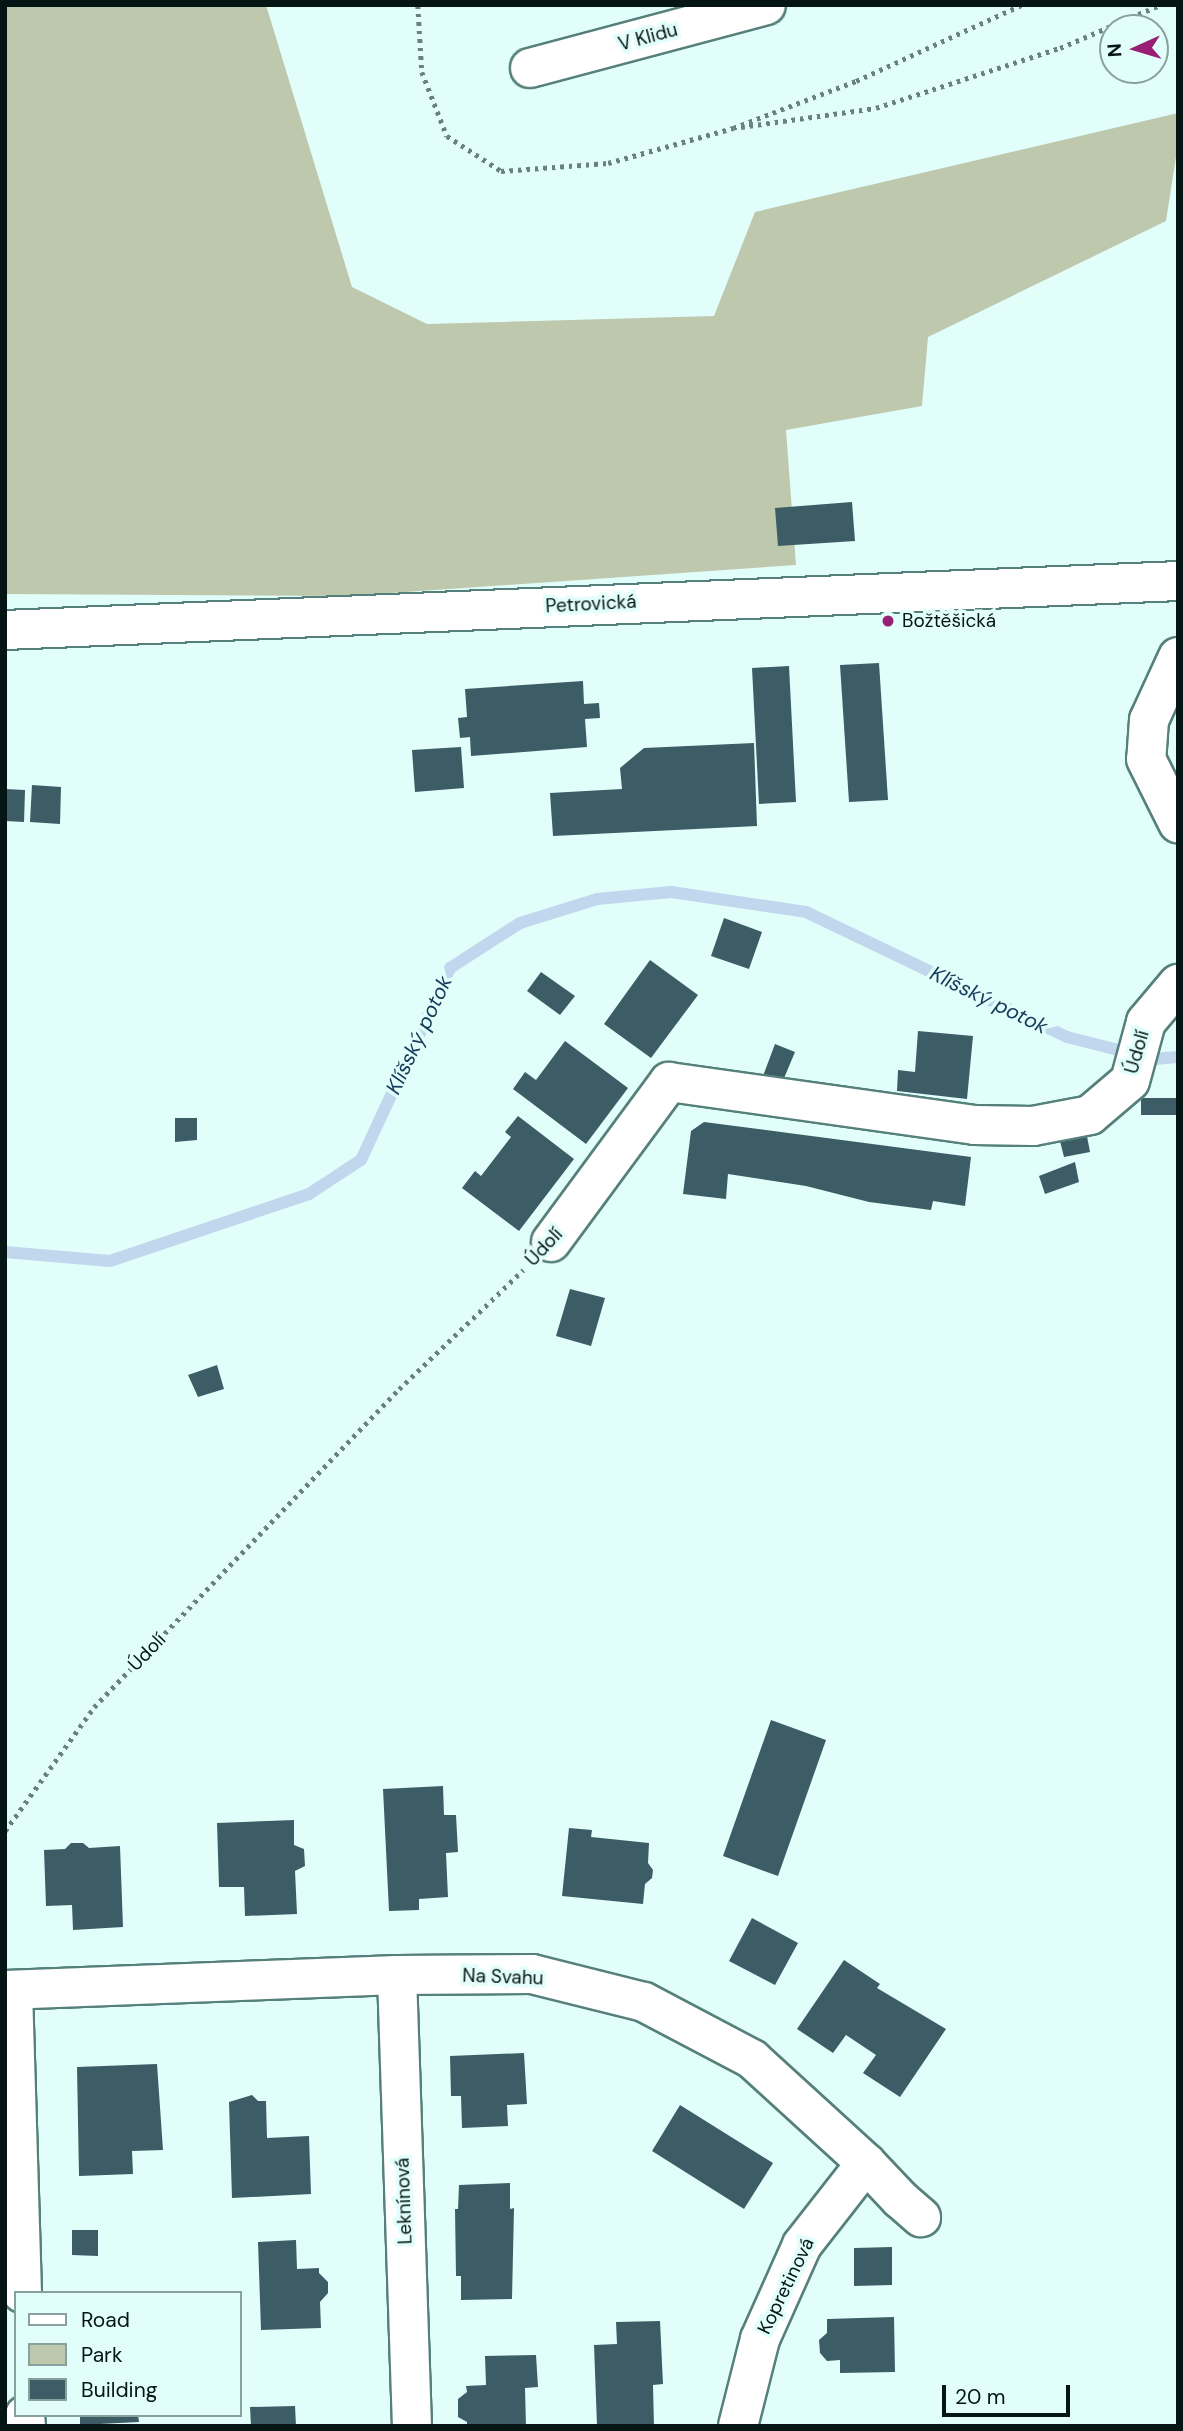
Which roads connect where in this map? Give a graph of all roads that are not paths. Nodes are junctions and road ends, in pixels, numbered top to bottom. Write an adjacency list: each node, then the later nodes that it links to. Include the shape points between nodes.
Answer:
1 (766, 5): 2 (street, V Klidu)
2 (530, 68)
3 (1178, 581): 4 (street, Petrovická)
4 (5, 630)
5 (1178, 657): 6 (street, via 1149,720 1146,759)
6 (1178, 823)
7 (1178, 984): 8 (street, Údolí, via 1146,1022 1130,1081 1090,1115 1033,1126 975,1125 670,1082)
8 (551, 1242)
9 (397, 1975): 10 (street, Na Svahu); 11 (street, Na Svahu, via 533,1974 644,2002 752,2059); 14 (street, Leknínová)
10 (9, 1990): 13 (street)
11 (866, 2163): 12 (street, Na Svahu); 15 (street, Kopretinová, via 802,2245 760,2339)
12 (921, 2217)
13 (22, 2291)
14 (412, 2426)
15 (738, 2426)

